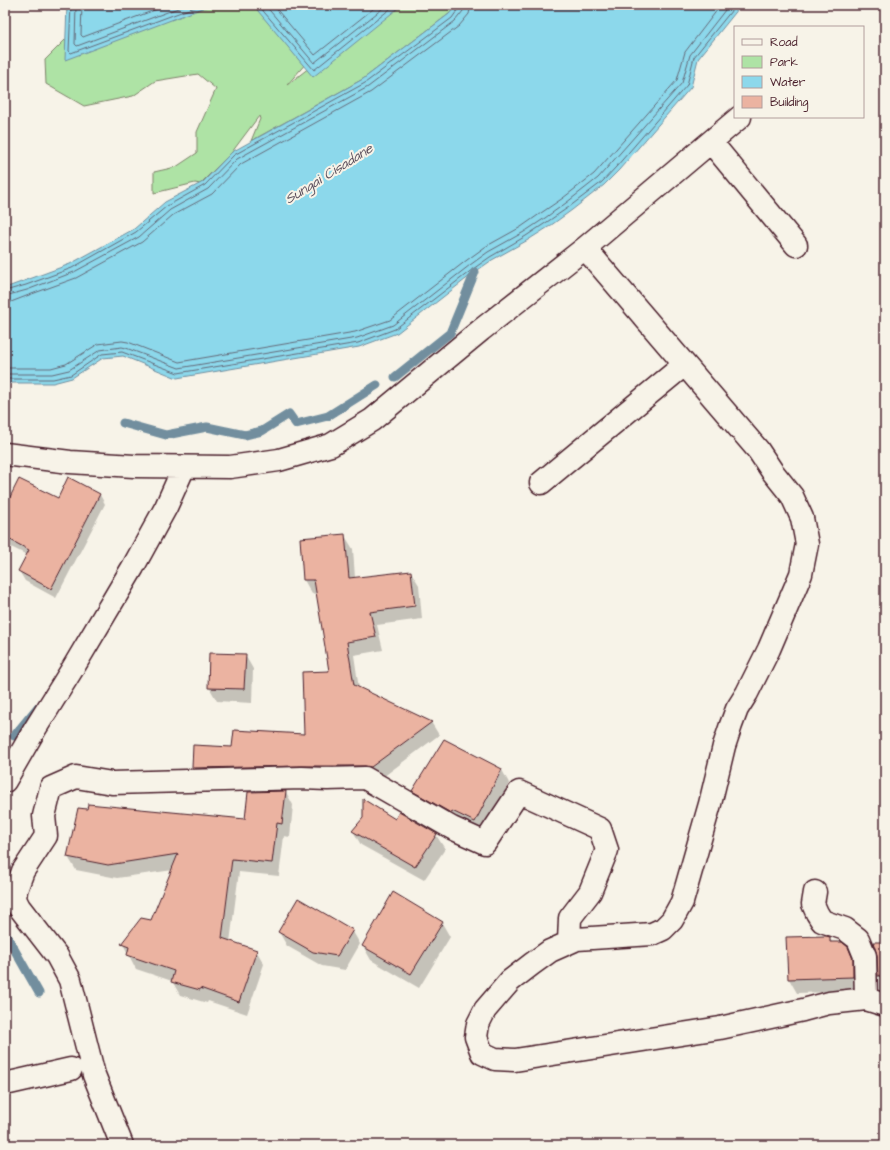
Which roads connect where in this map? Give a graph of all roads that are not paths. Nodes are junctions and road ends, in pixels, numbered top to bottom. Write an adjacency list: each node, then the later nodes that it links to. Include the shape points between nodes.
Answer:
1 (739, 118): 2 (street)
2 (711, 142): 3 (street); 4 (street)
3 (796, 245)
4 (585, 248): 5 (street); 7 (street, via 372,420 331,445 279,460 230,467)
5 (684, 365): 8 (street); 11 (street, via 758,450 792,496 802,518 807,544 801,574 769,649 731,725 682,902 672,920 663,929 652,934 577,939)
6 (5, 454): 7 (street, via 70,462)
7 (184, 467): 9 (street, via 160,519 130,574)
8 (541, 483)
9 (5, 781)
10 (815, 892): 12 (street, via 813,904 822,921 845,929 858,939)
11 (569, 942): 12 (street, via 550,952 510,981 485,1010 478,1024 476,1037 482,1053 495,1059 515,1060 720,1028 829,1003); 15 (street, via 570,918 590,892 607,850 600,829 519,792 485,843 452,828 365,778 112,783 76,777 52,788 44,816 46,836 23,871 16,890 16,899 19,907 57,956 70,980 94,1075)
12 (875, 1002)
13 (71, 1069): 14 (street)
14 (5, 1084)
15 (122, 1145)

